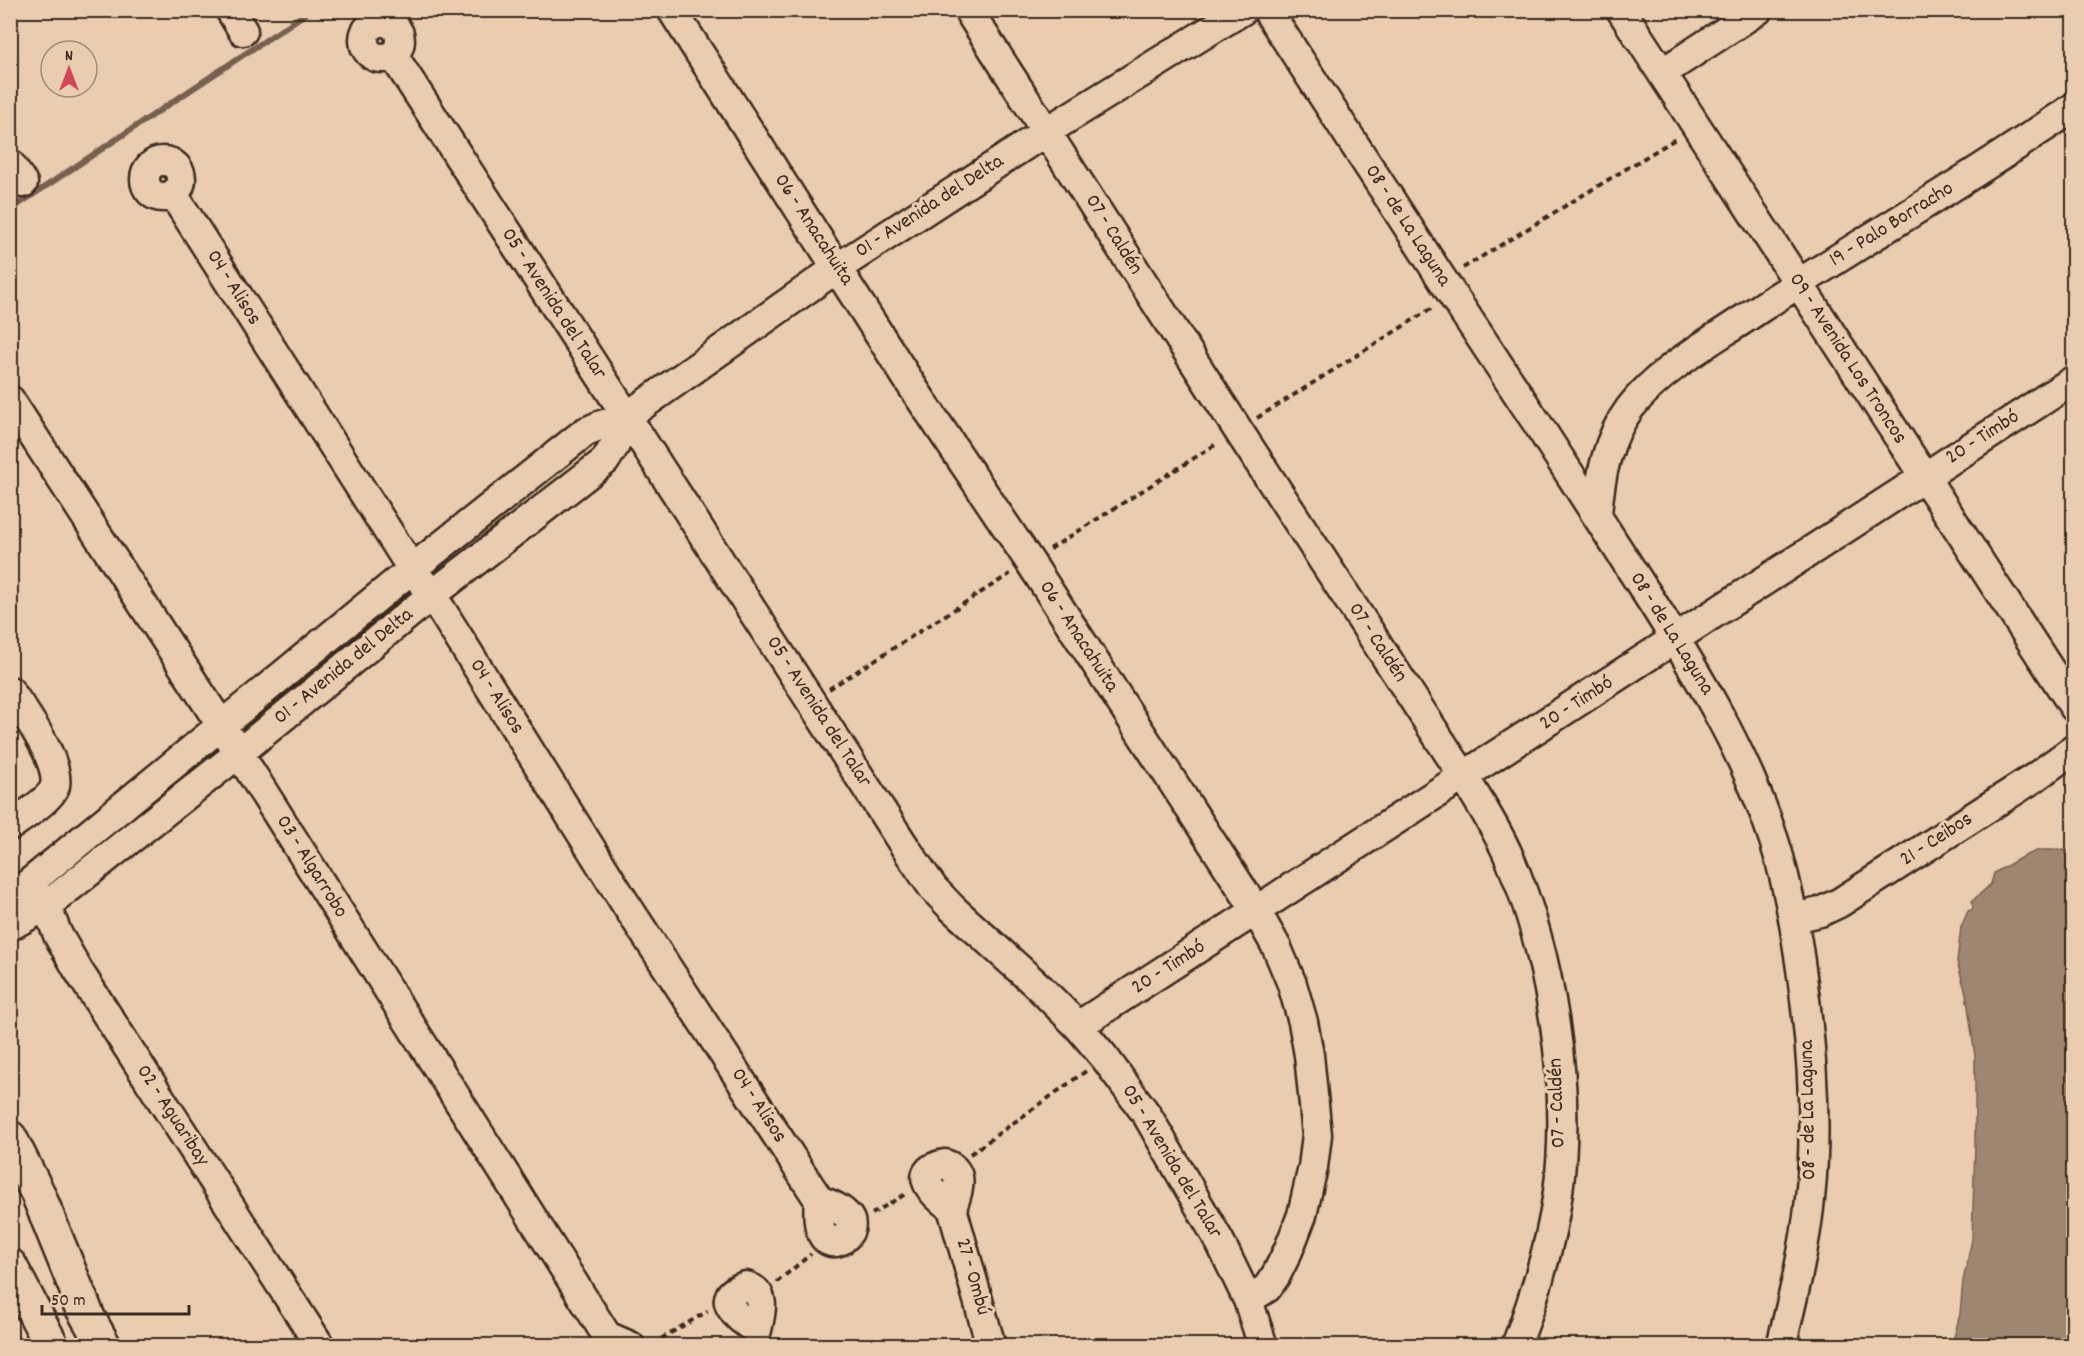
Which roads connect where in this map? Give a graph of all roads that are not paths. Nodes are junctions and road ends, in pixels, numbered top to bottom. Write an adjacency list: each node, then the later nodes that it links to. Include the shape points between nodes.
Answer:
1 (672, 10): 12 (street, 06 - Anacahuita)
2 (968, 10): 10 (street, 07 - Caldén)
3 (1243, 10): 10 (street, 01 - Avenida del Delta)
4 (1267, 10): 18 (street, 08 - de La Laguna)
5 (1621, 10): 8 (street, 09 - Avenida Los Troncos)
6 (1758, 10): 8 (street)
7 (393, 55): 16 (street, 05 - Avenida del Talar)
8 (1662, 73): 13 (street, 09 - Avenida Los Troncos)
9 (2073, 106): 13 (street, 19 - Palo Borracho, via 1973,175)
10 (1047, 131): 12 (street, 01 - Avenida del Delta); 27 (street, 07 - Caldén)
11 (173, 194): 19 (street, 04 - Alisos)
12 (837, 268): 16 (street, 01 - Avenida del Delta); 31 (street, 06 - Anacahuita)
13 (1798, 283): 17 (street, 09 - Avenida Los Troncos); 18 (street, 19 - Palo Borracho, via 1667,372 1630,409 1606,454)
14 (2073, 380): 17 (street, 20 - Timbó)
15 (10, 400): 24 (street, 03 - Algarrobo)
16 (626, 417): 19 (street, 01 - Avenida del Delta, via 585,432); 20 (street, 01 - Avenida del Delta, via 604,461); 35 (street, 05 - Avenida del Talar, via 933,888)
17 (1922, 477): 21 (street, 20 - Timbó); 23 (street, 09 - Avenida Los Troncos)
18 (1597, 515): 21 (street, 08 - de La Laguna)
19 (412, 569): 20 (street, 04 - Alisos); 24 (street, 01 - Avenida del Delta)
20 (432, 595): 26 (street, 01 - Avenida del Delta); 39 (street, 04 - Alisos, via 625,903 819,1200 821,1235)
21 (1676, 640): 27 (street, 20 - Timbó); 32 (street, 08 - de La Laguna, via 1705,687 1768,822)
22 (10, 691): 28 (street, via 53,764 55,786 49,796)
23 (2073, 707)
24 (221, 725): 26 (street, 03 - Algarrobo); 29 (street, 01 - Avenida del Delta)
25 (2073, 749): 32 (street, 21 - Ceibos, via 1839,903)
26 (239, 753): 30 (street, 01 - Avenida del Delta); 45 (street, 03 - Algarrobo)
27 (1464, 777): 31 (street, 20 - Timbó); 51 (street, 07 - Caldén, via 1491,822 1522,892 1553,1009 1559,1068 1563,1124 1558,1191 1547,1251)
28 (10, 826)
29 (16, 890): 30 (street, 02 - Aguaribay)
30 (46, 906): 33 (street, 01 - Avenida del Delta); 34 (street, 01 - Avenida del Delta); 48 (street, 02 - Aguaribay, via 78,970)
31 (1257, 912): 35 (street, 20 - Timbó); 42 (street, 06 - Anacahuita, via 1277,948 1303,1022 1310,1054 1317,1136 1306,1196 1288,1251 1267,1288)
32 (1794, 918): 52 (street, 08 - de La Laguna, via 1806,1003 1813,1153 1801,1260)
33 (10, 921)
34 (10, 926)
35 (1078, 1026): 42 (street, 05 - Avenida del Talar, via 1147,1116 1220,1242)
36 (10, 1138): 43 (main road, via 38,1194)
37 (10, 1182): 43 (main road)
38 (952, 1208): 38 (street, via 959,1185 958,1173 945,1164 931,1169 927,1182 933,1193); 49 (street, 27 - Ombú)
39 (839, 1234)
40 (10, 1266): 46 (main road)
41 (742, 1294): 44 (street, via 760,1295)
42 (1248, 1300): 50 (street, 05 - Avenida del Talar)
43 (87, 1315): 47 (main road)
44 (759, 1338)
45 (615, 1342)
46 (52, 1346)
47 (104, 1346)
48 (320, 1346)
49 (991, 1346)
50 (1263, 1346)
51 (1516, 1346)
52 (1781, 1346)

